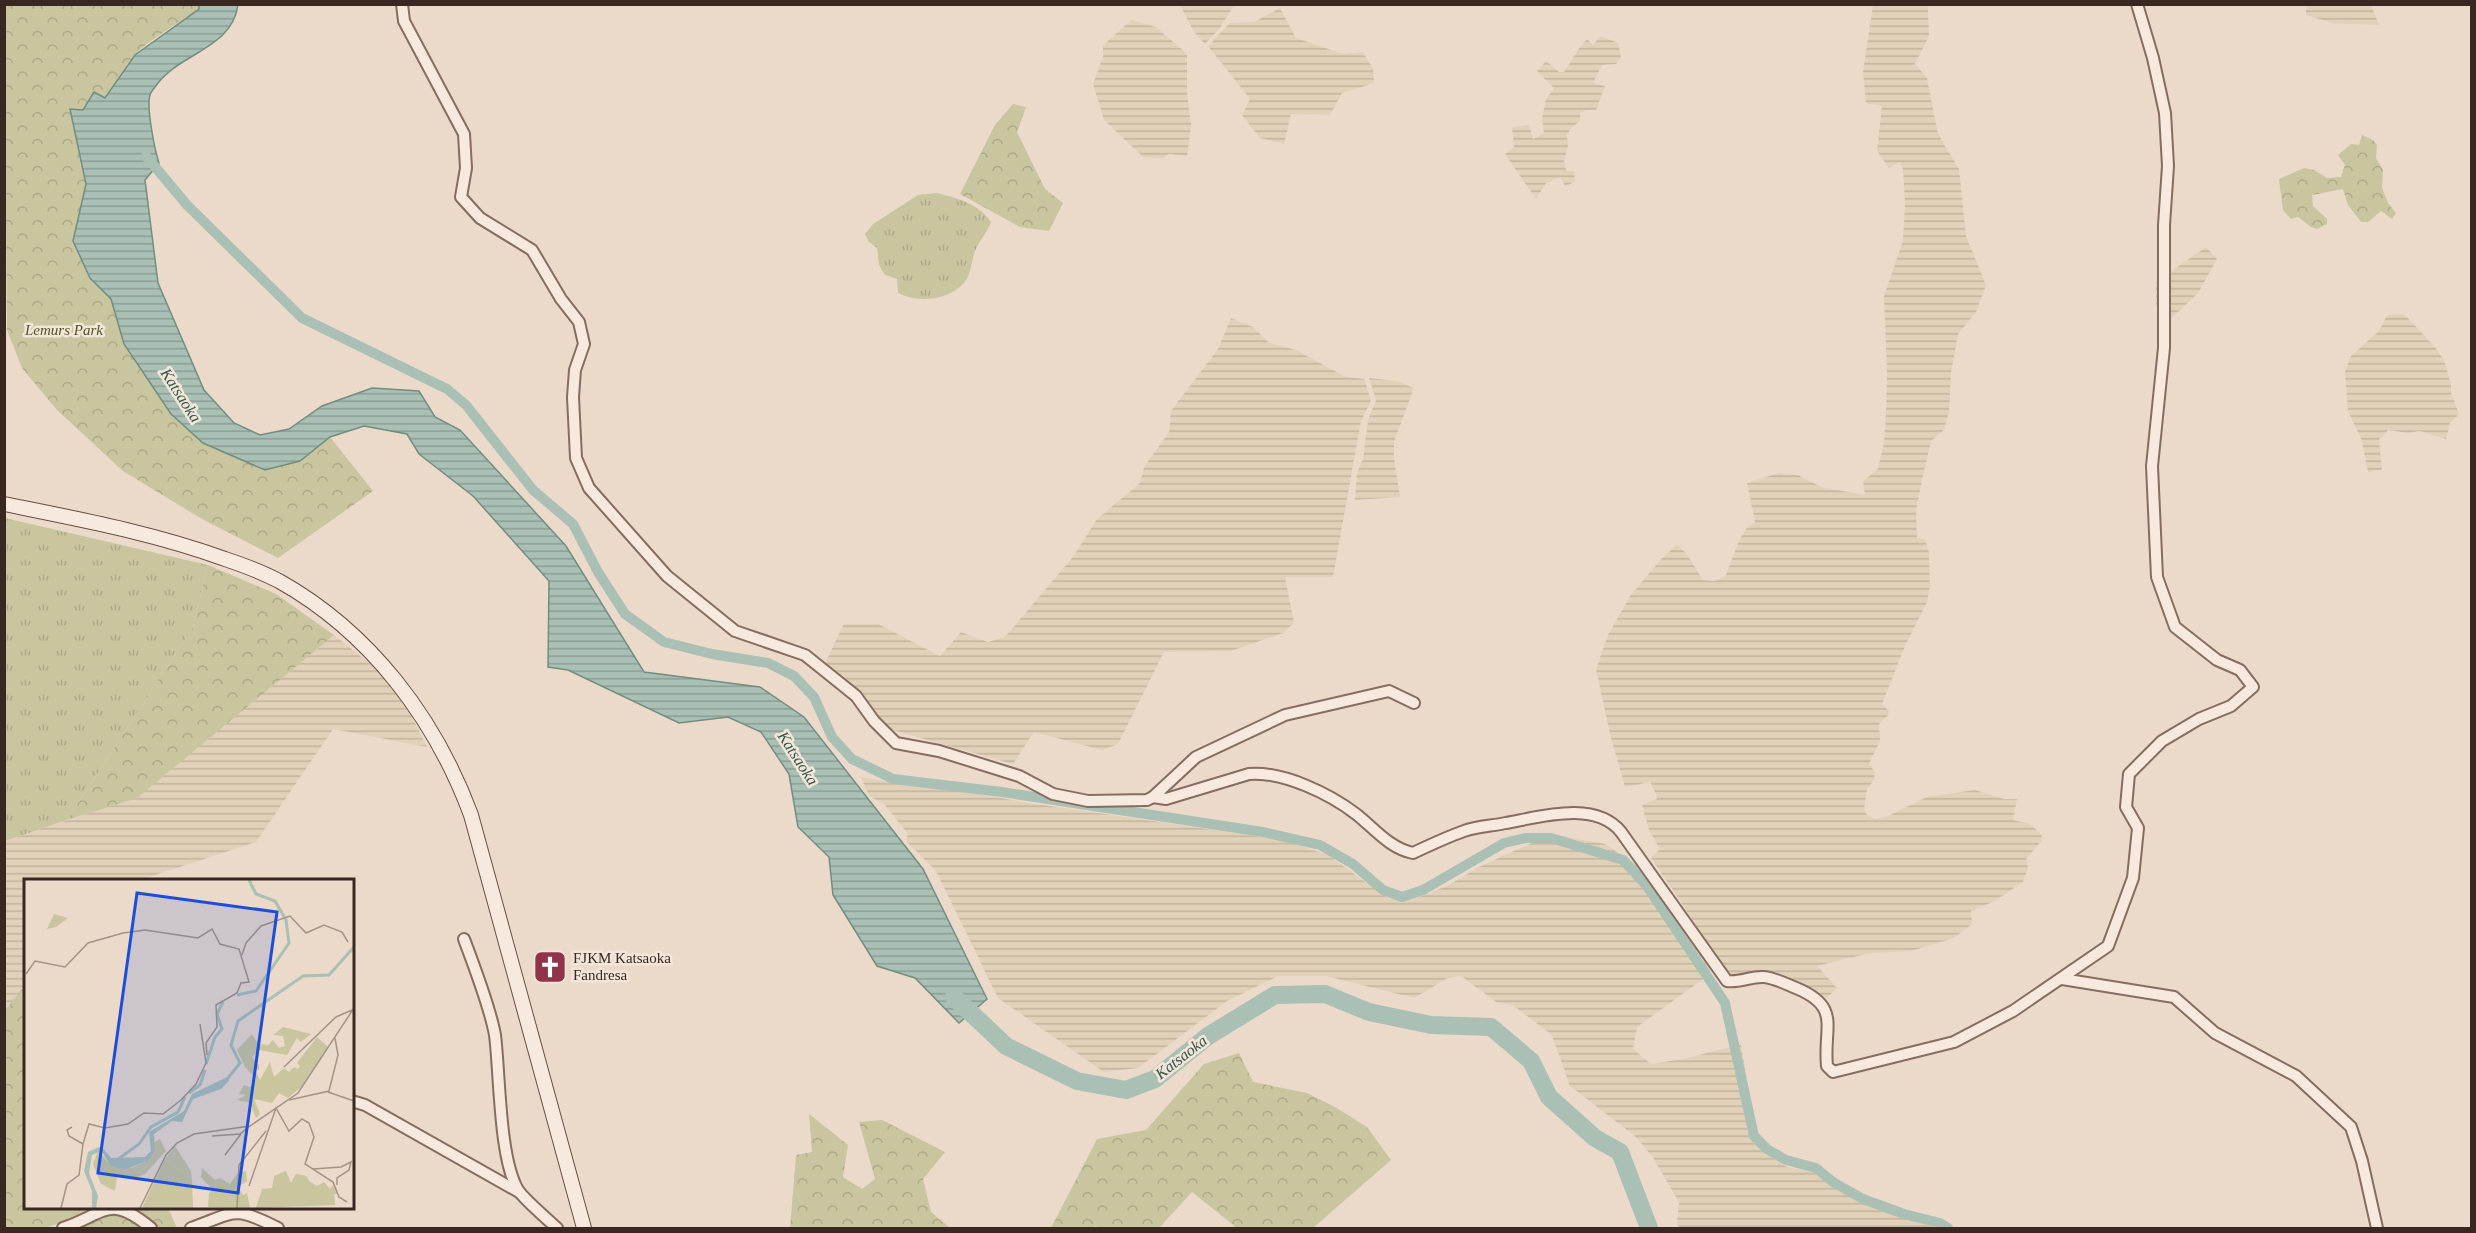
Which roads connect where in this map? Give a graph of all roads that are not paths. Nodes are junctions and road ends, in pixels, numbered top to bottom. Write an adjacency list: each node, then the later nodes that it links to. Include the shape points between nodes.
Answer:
1 (402, 4): 5 (street, via 404,21 464,134 466,168 461,197 480,218 532,250 579,322 584,344 575,370 576,458 589,488 667,576 735,631 806,655 856,696 896,743 939,751 1019,776 1053,794 1088,801)
2 (2137, 4): 7 (street, via 2165,113 2168,166 2164,348 2152,466 2157,578 2175,627 2217,660 2240,670 2253,687 2231,706 2162,741 2129,774 2126,807 2138,828 2133,878 2108,946)
3 (4, 504): 15 (main road, via 192,546 278,580 342,624 405,693 447,757 471,815)
4 (1414, 703): 5 (street, via 1389,691 1285,715 1196,757)
5 (1153, 797): 7 (street, via 1175,796 1249,774 1263,774 1297,782 1328,797 1355,813 1396,847 1413,853 1466,830 1552,814 1575,812 1603,819 1615,824 1727,981 1771,978 1810,994 1822,1004 1828,1022 1826,1063 1833,1072 1954,1042)
6 (464, 939): 9 (street, via 494,1033 507,1156)
7 (2062, 979): 16 (street, via 2174,997 2216,1033 2296,1076 2351,1127)
8 (354, 1102): 9 (street)
9 (519, 1192): 14 (street)
10 (63, 1228): 11 (street, via 103,1210 129,1211)
11 (151, 1228)
12 (191, 1228): 13 (street, via 231,1213 246,1212)
13 (278, 1228)
14 (557, 1228)
15 (584, 1228)
16 (2377, 1228)

